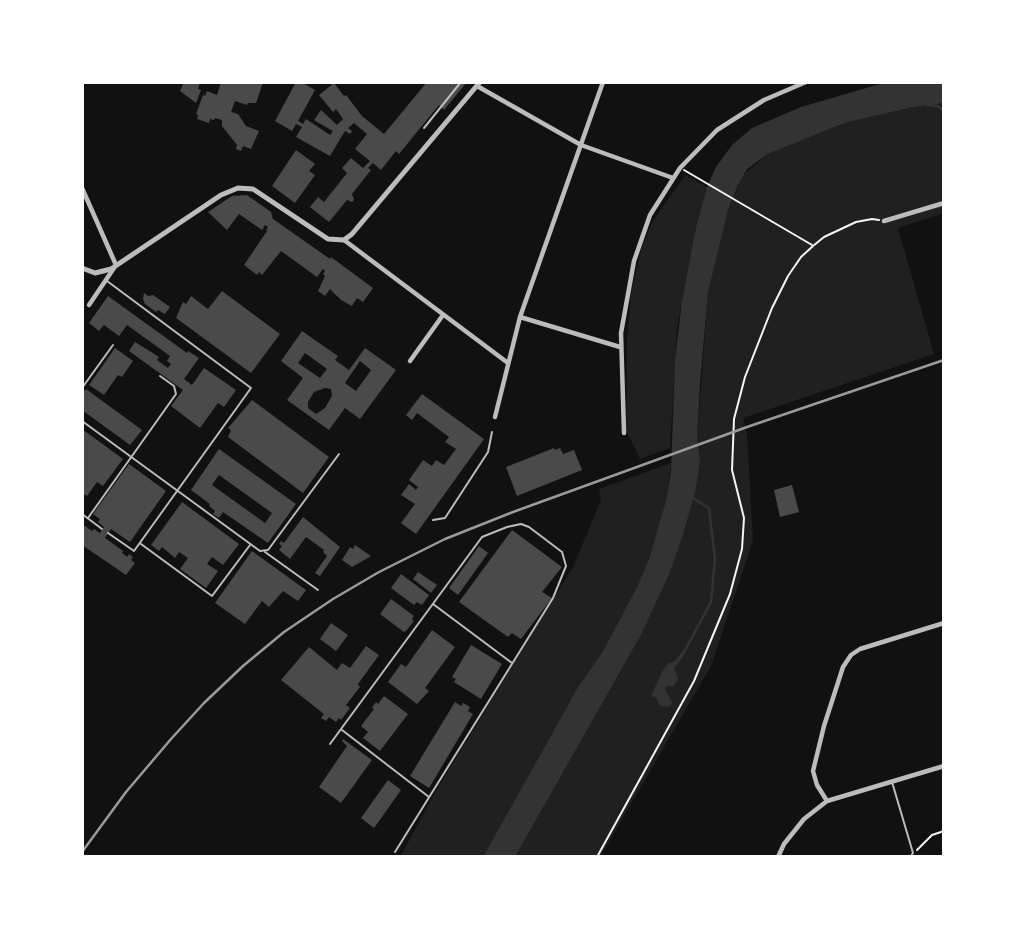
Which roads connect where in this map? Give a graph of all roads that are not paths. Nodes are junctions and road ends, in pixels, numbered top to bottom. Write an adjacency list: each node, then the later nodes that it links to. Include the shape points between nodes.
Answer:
1 (461, 82): 5 (lane)
2 (603, 82): 6 (street)
3 (806, 82): 7 (street, via 733,118 700,145)
4 (479, 84): 6 (street); 11 (street)
5 (424, 128)
6 (581, 145): 7 (street); 17 (street)
7 (673, 178): 19 (street, via 641,240 628,287)
8 (82, 188): 12 (street)
9 (944, 203): 10 (street)
10 (884, 221)
11 (344, 240): 12 (street, via 328,239 253,189 233,189); 16 (street)
12 (117, 265): 13 (street, via 99,273); 14 (street)
13 (85, 269)
14 (106, 281): 15 (street); 30 (lane, via 251,388)
15 (89, 305)
16 (443, 315): 20 (street); 21 (street)
17 (520, 317): 19 (street); 21 (street)
18 (113, 345): 23 (lane)
19 (621, 347): 27 (street)
20 (410, 360)
21 (508, 363): 24 (street)
22 (159, 376): 29 (lane, via 174,386 176,394)
23 (82, 388)
24 (495, 417)
25 (82, 421): 29 (lane)
26 (492, 432): 33 (lane, via 488,452 445,518)
27 (624, 433)
28 (339, 454): 38 (lane)
29 (130, 458): 30 (lane); 32 (lane)
30 (177, 491): 36 (lane); 37 (lane)
31 (82, 514): 32 (lane)
32 (88, 518): 34 (lane)
33 (433, 520)
34 (102, 529)
35 (108, 533): 36 (lane, via 134,551)
36 (140, 543): 37 (lane, via 212,596)
37 (251, 544): 38 (lane)
38 (266, 551): 39 (lane)
39 (318, 590)
40 (432, 603): 42 (lane); 42 (lane, via 482,537 521,524 554,545 565,560 564,572); 43 (lane)
41 (944, 623): 48 (street, via 872,644 851,655 837,679 813,771)
42 (512, 663): 47 (lane)
43 (341, 729): 44 (lane); 47 (lane)
44 (330, 744)
45 (944, 766): 46 (street)
46 (892, 781): 48 (street); 51 (lane, via 913,853)
47 (429, 797): 49 (lane)
48 (827, 801): 50 (street, via 804,819)
49 (395, 852)
50 (778, 857)
51 (910, 857)

